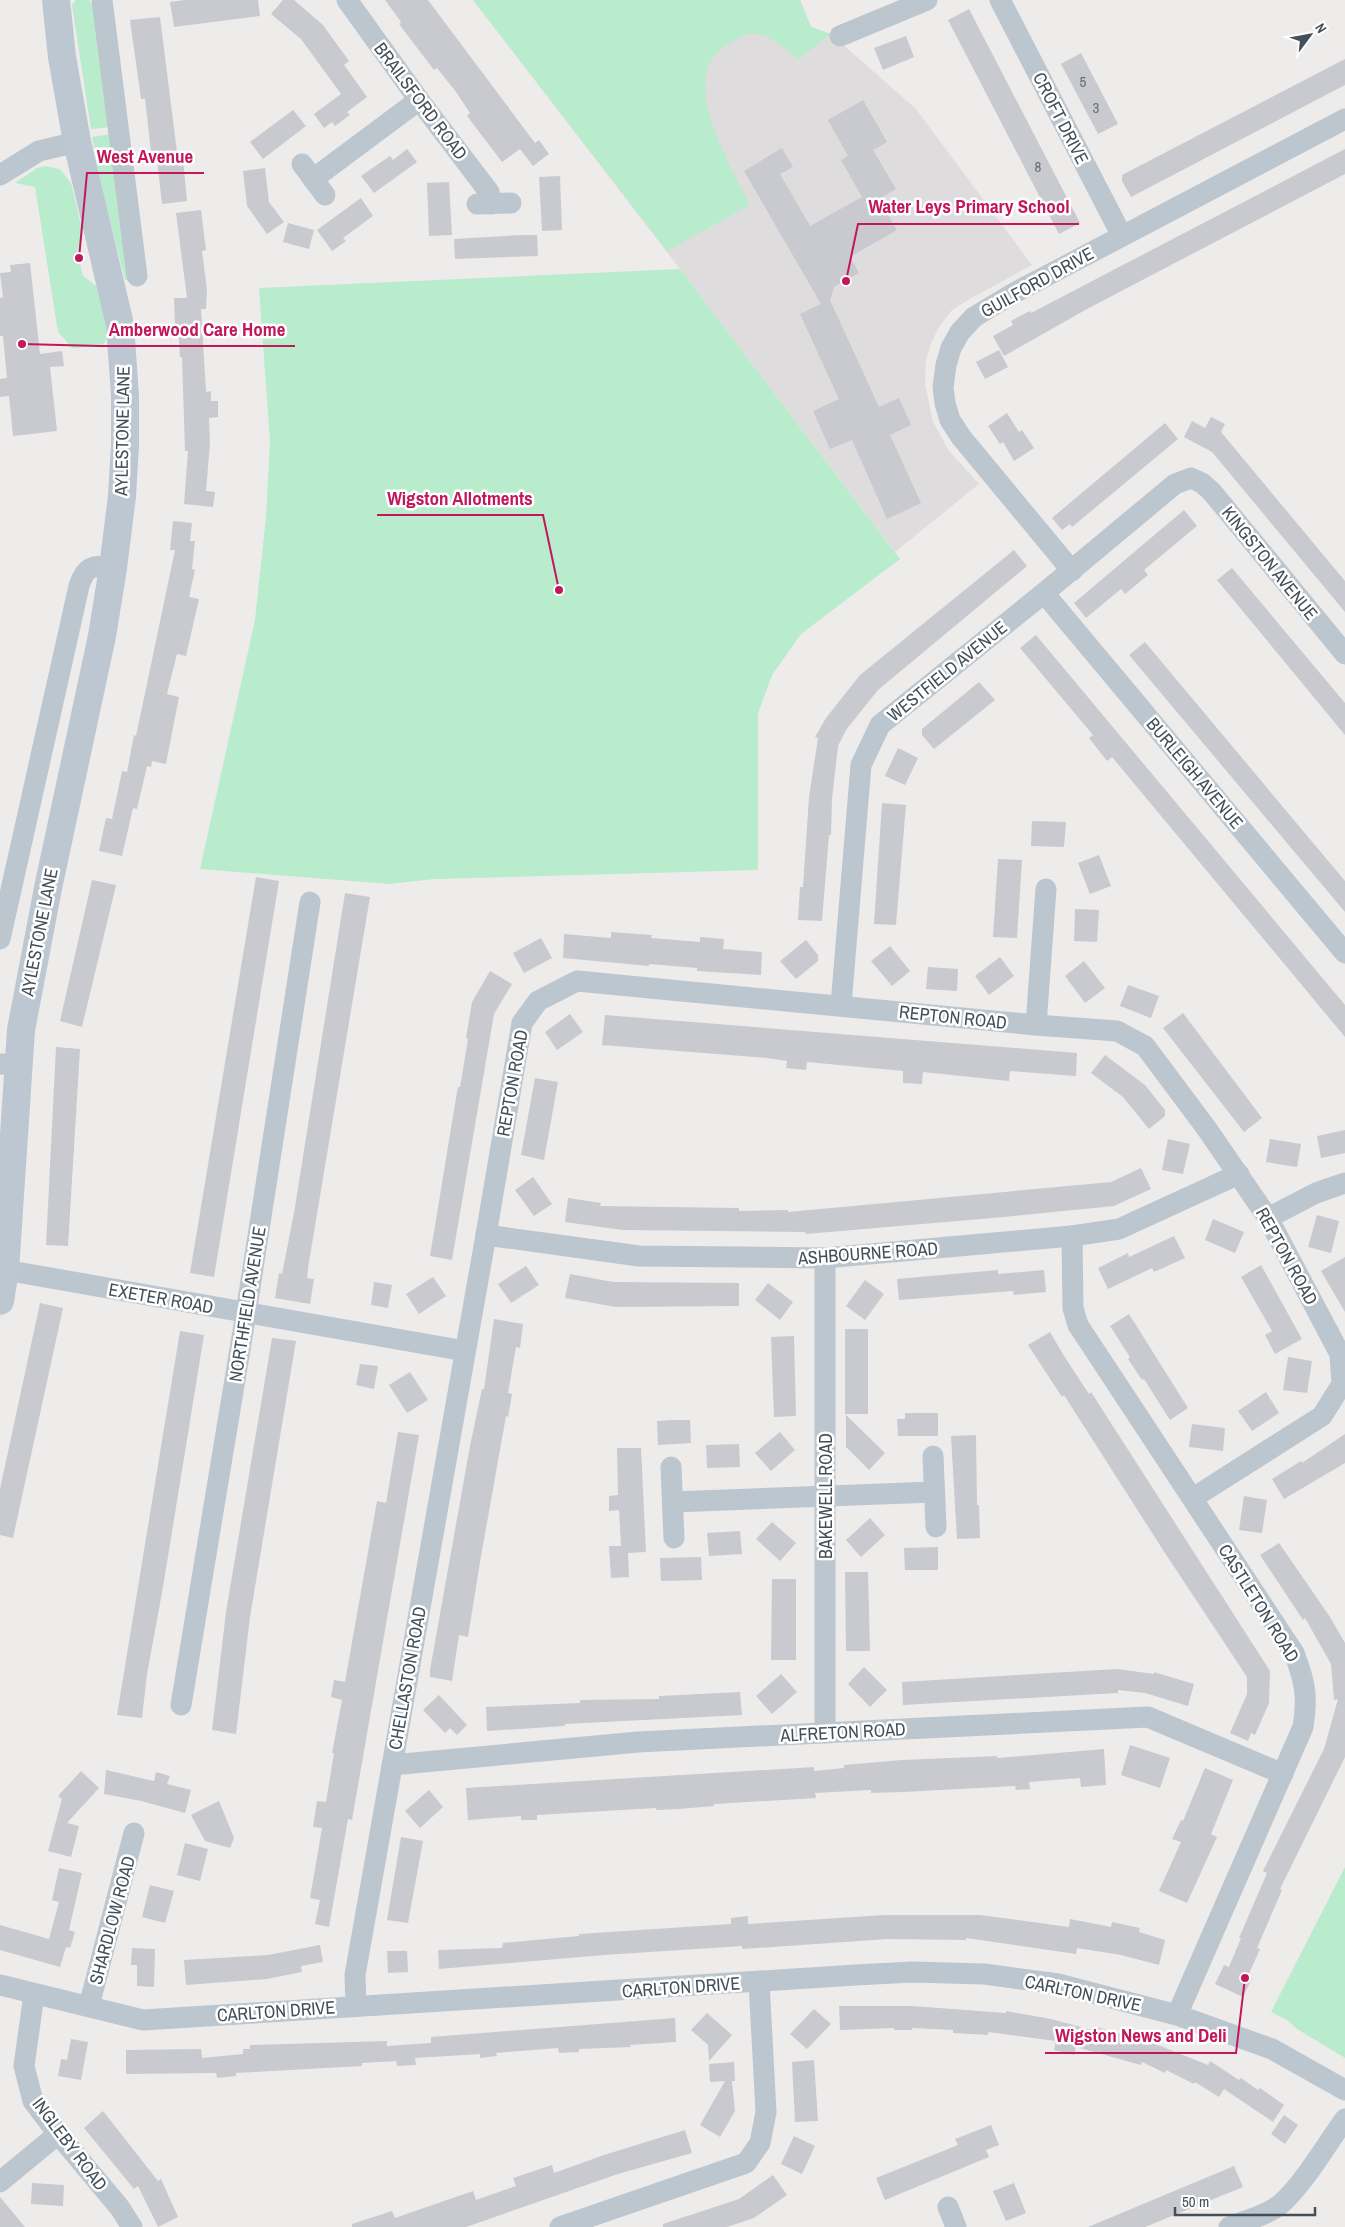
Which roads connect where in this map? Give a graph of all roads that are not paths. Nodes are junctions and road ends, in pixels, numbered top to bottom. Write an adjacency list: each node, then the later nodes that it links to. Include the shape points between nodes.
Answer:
1 (56, 0): 9 (main road, AYLESTONE LANE)
2 (102, 0): 14 (street)
3 (347, 0): 7 (street, BRAILSFORD ROAD)
4 (927, 0): 6 (street)
5 (1000, 0): 13 (street, CROFT DRIVE)
6 (840, 36)
7 (418, 100): 11 (street); 12 (street, BRAILSFORD ROAD, via 489,192)
8 (1345, 119): 13 (street, GUILFORD DRIVE)
9 (77, 142): 10 (street, via 39,152); 16 (main road, AYLESTONE LANE, via 116,302 123,349 125,446)
10 (0, 175)
11 (313, 179)
12 (493, 203)
13 (1122, 236): 17 (street, GUILFORD DRIVE, via 974,317 960,332 946,365 943,387 950,420)
14 (137, 276)
15 (1190, 478): 17 (street, WESTFIELD AVENUE, via 1175,484); 19 (street, KINGSTON AVENUE, via 1212,492)
16 (113, 568): 22 (street, AYLESTONE LANE, via 99,566 82,575); 26 (main road, AYLESTONE LANE, via 102,636 25,1004)
17 (1072, 570): 18 (street, WESTFIELD AVENUE)
18 (1044, 593): 23 (street, BURLEIGH AVENUE); 24 (street, WESTFIELD AVENUE, via 880,725 862,765)
19 (1345, 654)
20 (1046, 890): 25 (street)
21 (310, 902): 35 (street, NORTHFIELD AVENUE)
22 (0, 939)
23 (1345, 953)
24 (841, 1005): 25 (street, REPTON ROAD); 30 (street, REPTON ROAD, via 577,981 538,1001 522,1022)
25 (1036, 1025): 27 (street, REPTON ROAD, via 1117,1031 1145,1046)
26 (9, 1064): 33 (main road, AYLESTONE LANE)
27 (1239, 1174): 29 (street, REPTON ROAD); 31 (street, ASHBOURNE ROAD, via 1119,1229)
28 (1345, 1183): 29 (street, via 1316,1193)
29 (1268, 1218): 41 (street, REPTON ROAD, via 1340,1354 1342,1384 1322,1416)
30 (486, 1235): 32 (street, ASHBOURNE ROAD, via 638,1256); 36 (street, REPTON ROAD)
31 (1072, 1236): 32 (street, ASHBOURNE ROAD); 41 (street, CASTLETON ROAD, via 1073,1308 1078,1325)
32 (825, 1258): 40 (street, BAKEWELL ROAD)
33 (5, 1270): 34 (main road, AYLESTONE LANE); 35 (street, EXETER ROAD)
34 (0, 1301)
35 (246, 1313): 36 (street, EXETER ROAD); 45 (street, NORTHFIELD AVENUE)
36 (464, 1351): 47 (street, CHELLASTON ROAD)
37 (933, 1456): 39 (street)
38 (672, 1467): 42 (street)
39 (934, 1492): 40 (street); 43 (street)
40 (825, 1496): 42 (street); 46 (street, BAKEWELL ROAD)
41 (1192, 1498): 48 (street, CASTLETON ROAD, via 1294,1653 1302,1674 1306,1693 1303,1727)
42 (673, 1502): 44 (street)
43 (936, 1528)
44 (674, 1538)
45 (181, 1705)
46 (825, 1733): 47 (street, ALFRETON ROAD, via 638,1742); 48 (street, ALFRETON ROAD, via 1148,1717)
47 (392, 1765): 54 (street, CHELLASTON ROAD, via 356,1975)
48 (1283, 1774): 55 (street, CASTLETON ROAD)
49 (134, 1833): 53 (street, SHARDLOW ROAD)
50 (759, 1982): 54 (street, CARLTON DRIVE); 55 (street, CARLTON DRIVE, via 913,1972 984,1974 1058,1984); 61 (street, via 766,2112 760,2143 746,2163)
51 (0, 1985): 52 (street, CARLTON DRIVE)
52 (34, 1994): 53 (street, CARLTON DRIVE); 58 (street, INGLEBY ROAD, via 24,2066 33,2101)
53 (89, 2006): 54 (street, CARLTON DRIVE, via 143,2020)
54 (356, 2006)
55 (1177, 2015): 56 (street, CARLTON DRIVE, via 1272,2049)
56 (1345, 2090)
57 (1345, 2119): 62 (street, via 1281,2203 1267,2213)
58 (58, 2134): 59 (street); 60 (street, INGLEBY ROAD)
59 (0, 2182)
60 (132, 2227)
61 (560, 2227)
62 (1230, 2227)

